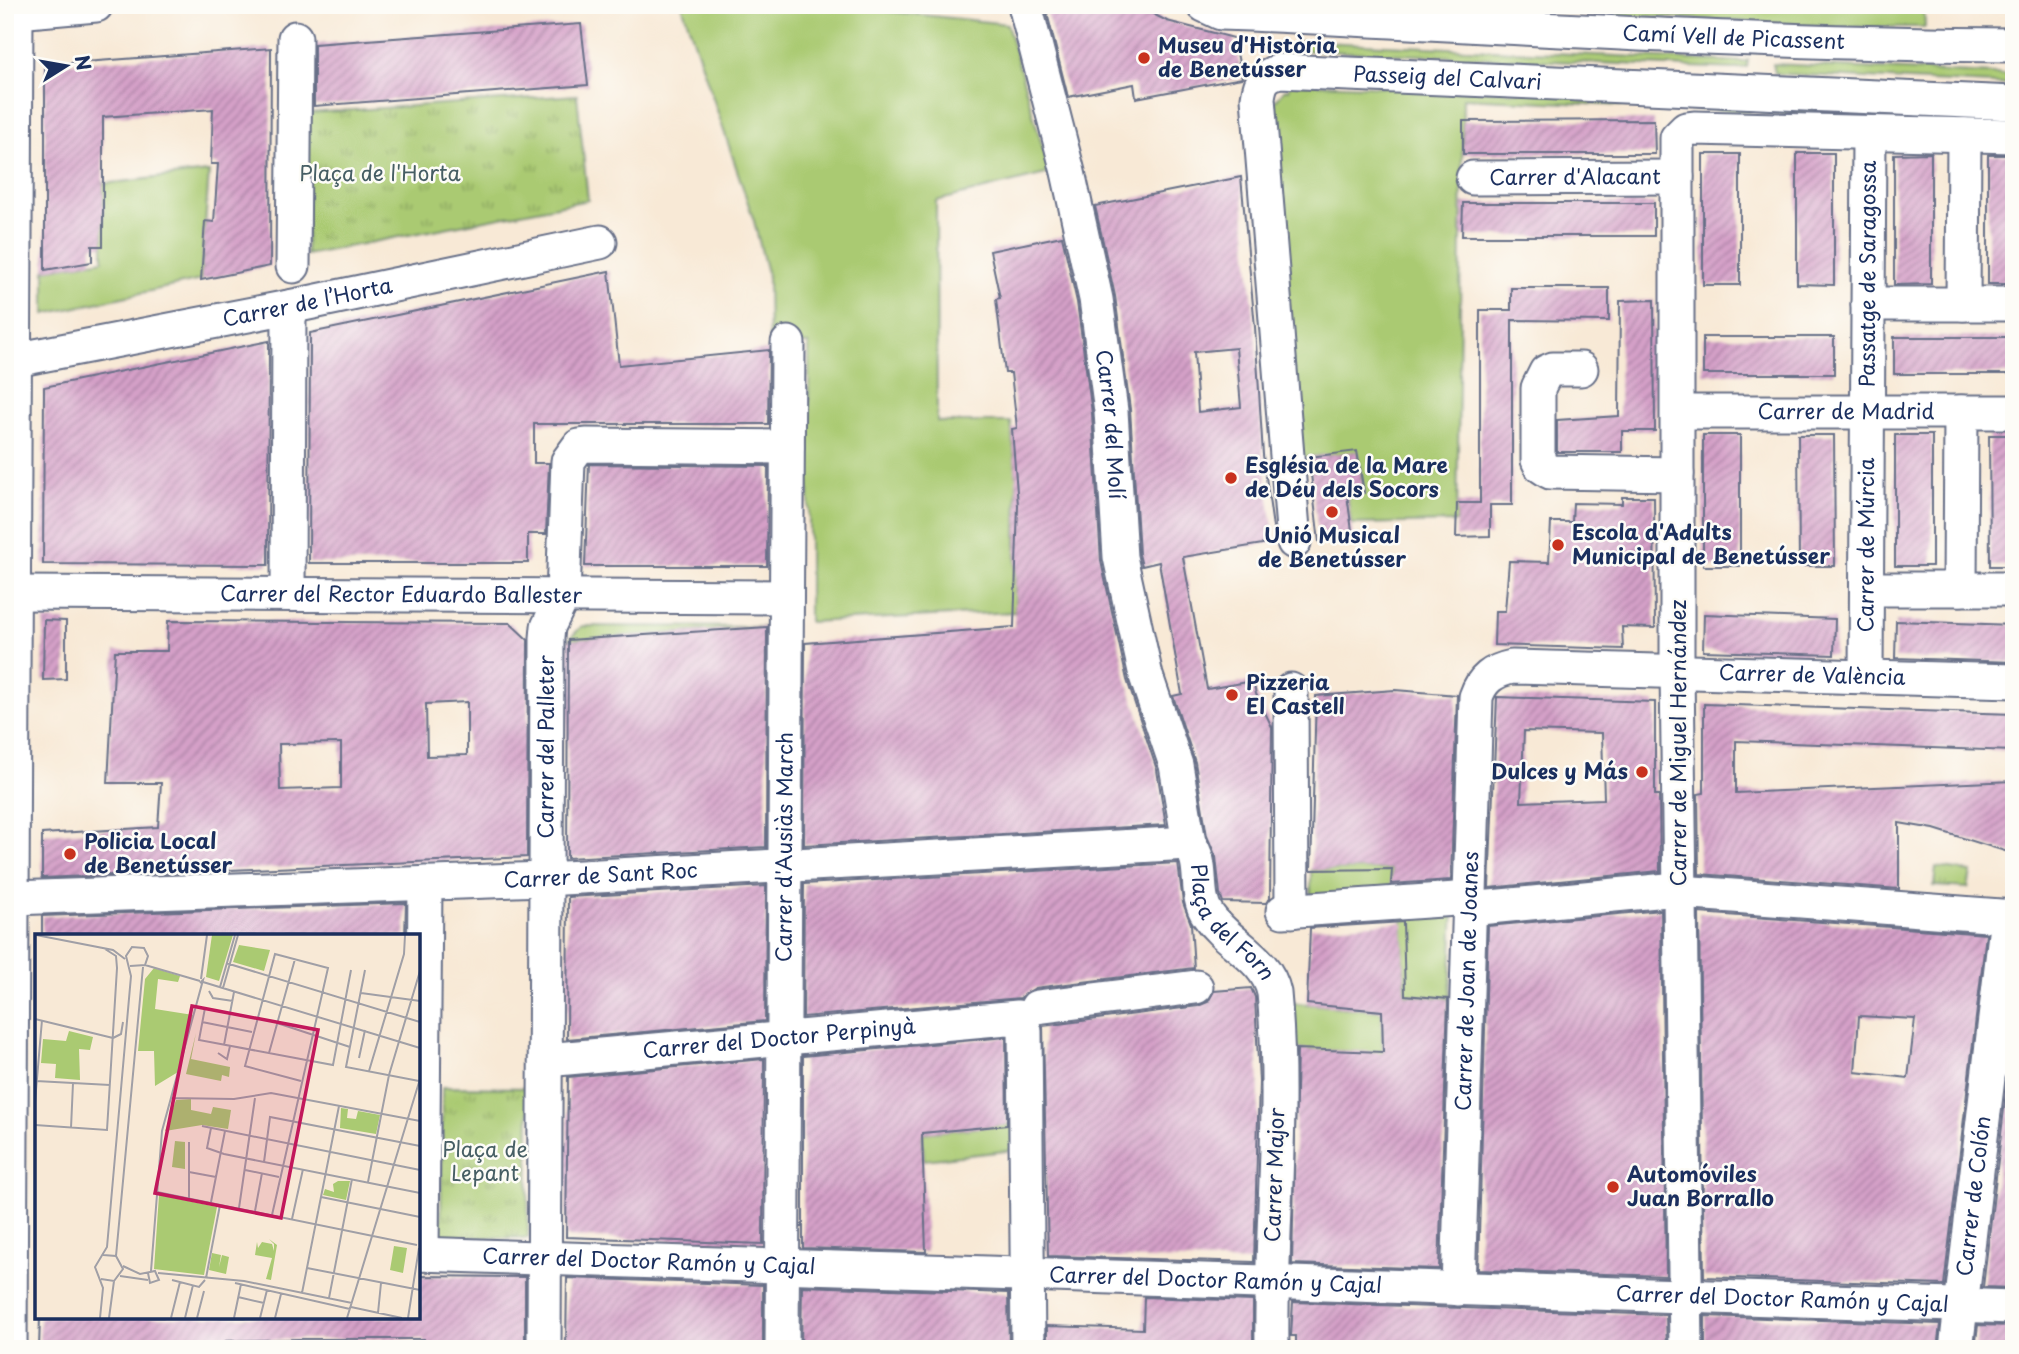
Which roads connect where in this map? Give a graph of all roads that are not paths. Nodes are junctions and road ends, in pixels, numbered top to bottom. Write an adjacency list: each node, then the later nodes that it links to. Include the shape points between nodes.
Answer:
1 (96, 5): 4 (street)
2 (1025, 5): 42 (street, Carrer del Molí, via 1094,288 1111,411 1120,557 1146,676 1176,765)
3 (1204, 5): 6 (street, Camí Vell de Picassent, via 1250,15 1634,34)
4 (10, 12): 20 (street)
5 (295, 38): 14 (street)
6 (2014, 45)
7 (2014, 103): 28 (street, Passeig del Calvari, via 1269,74 1260,83 1258,98)
8 (1869, 133): 9 (street); 11 (street, Carrer de Miguel Hernández, via 1686,129 1677,138); 15 (street, Passatge de Saragossa)
9 (1964, 135): 10 (street); 16 (street)
10 (2014, 136)
11 (1677, 177): 12 (street, Carrer d'Alacant); 22 (street, Carrer de Miguel Hernández)
12 (1473, 178)
13 (600, 242): 18 (street, Carrer de l’Horta)
14 (293, 266)
15 (1868, 304): 16 (street); 23 (street, Passatge de Saragossa)
16 (1963, 304): 17 (street)
17 (2014, 304)
18 (289, 307): 20 (street, Carrer de l’Horta); 33 (street)
19 (788, 344): 26 (street, Carrer d'Ausiàs March)
20 (15, 360): 32 (street)
21 (1581, 369): 27 (street, via 1553,369 1538,388 1541,466 1550,472)
22 (1678, 412): 23 (street, Carrer de Madrid); 27 (street, Carrer de Miguel Hernández)
23 (1866, 412): 24 (street, Carrer de Madrid); 29 (street, Carrer de Múrcia)
24 (1961, 412): 25 (street, Carrer de Madrid); 30 (street)
25 (2014, 412)
26 (787, 447): 34 (street, Carrer del Palleter, via 579,446 567,468); 35 (street, Carrer d'Ausiàs March)
27 (1677, 474): 36 (street, Carrer de Miguel Hernández)
28 (1294, 542)
29 (1867, 589): 30 (street); 37 (street, Carrer de Múrcia)
30 (1960, 589): 31 (street)
31 (2014, 589)
32 (14, 593): 33 (street, Carrer del Rector Eduardo Ballester); 41 (street)
33 (288, 594): 34 (street, Carrer del Rector Eduardo Ballester)
34 (564, 596): 35 (street, Carrer del Rector Eduardo Ballester); 44 (street, Carrer del Palleter, via 547,632)
35 (786, 597): 43 (street, Carrer d'Ausiàs March)
36 (1677, 671): 37 (street, Carrer de València); 38 (street, Carrer de València, via 1512,667); 46 (street, Carrer de Miguel Hernández)
37 (1866, 676): 39 (street, Carrer de València)
38 (1487, 677): 62 (street, Carrer de Joan de Joanes, via 1476,697)
39 (2014, 681)
40 (1291, 690): 46 (street, via 1287,911)
41 (10, 694): 47 (street)
42 (1189, 843): 43 (street, Carrer de Sant Roc); 50 (street, Plaça del Forn, via 1196,851 1206,912 1267,972)
43 (785, 864): 44 (street, Carrer de Sant Roc); 52 (street, Carrer d'Ausiàs March)
44 (545, 879): 45 (street, Carrer de Sant Roc); 53 (street, Carrer del Palleter)
45 (425, 883): 47 (street, Carrer de Sant Roc); 54 (street)
46 (1673, 891): 48 (street); 63 (street, Carrer de Miguel Hernández)
47 (13, 898): 55 (street)
48 (2010, 917): 64 (street, Carrer de Colón)
49 (1196, 987): 51 (street, Carrer del Doctor Perpinyà)
50 (1275, 1002): 61 (street, Carrer Major, via 1279,1132)
51 (1026, 1011): 52 (street, Carrer del Doctor Perpinyà); 60 (street, via 1022,1023)
52 (784, 1036): 53 (street, Carrer del Doctor Perpinyà); 59 (street, Carrer d'Ausiàs March)
53 (546, 1059): 58 (street, Carrer del Palleter)
54 (421, 1067): 57 (street)
55 (24, 1071): 56 (street)
56 (24, 1253): 66 (street)
57 (420, 1254): 58 (street, Carrer del Doctor Ramón y Cajal)
58 (545, 1256): 59 (street, Carrer del Doctor Ramón y Cajal); 67 (street, Carrer del Palleter)
59 (782, 1264): 60 (street, Carrer del Doctor Ramón y Cajal); 68 (street, Carrer d'Ausiàs March)
60 (1027, 1273): 61 (street, Carrer del Doctor Ramón y Cajal); 69 (street)
61 (1271, 1284): 62 (street, Carrer del Doctor Ramón y Cajal); 70 (street, Carrer Major)
62 (1458, 1289): 63 (street, Carrer del Doctor Ramón y Cajal)
63 (1685, 1294): 64 (street, Carrer del Doctor Ramón y Cajal); 71 (street, Carrer de Miguel Hernández)
64 (1961, 1305): 65 (street, Carrer del Doctor Ramón y Cajal); 72 (street, Carrer de Colón)
65 (2014, 1307)
66 (10, 1349)
67 (544, 1349)
68 (782, 1349)
69 (1028, 1349)
70 (1272, 1349)
71 (1686, 1349)
72 (1956, 1349)

